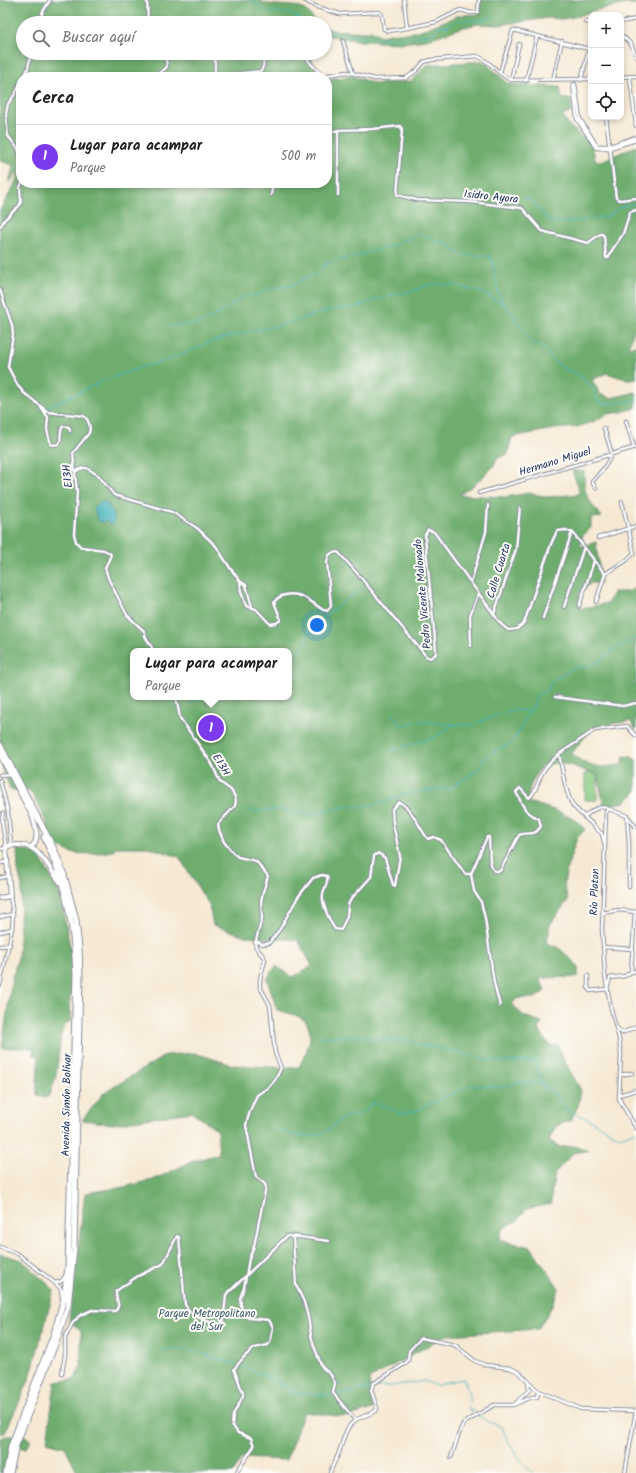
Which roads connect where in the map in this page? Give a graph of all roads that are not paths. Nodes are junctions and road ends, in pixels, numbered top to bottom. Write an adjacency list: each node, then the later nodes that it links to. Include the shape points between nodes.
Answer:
1 (50, 0): 6 (street)
2 (147, 0): 7 (street)
3 (304, 0): 10 (street, via 340,14 379,12 382,15 384,29 388,31)
4 (404, 0): 10 (street)
5 (478, 0): 10 (street, via 478,12 460,10 436,22)
6 (42, 16)
7 (148, 16)
8 (636, 19): 9 (street)
9 (624, 21)
10 (407, 28)
11 (537, 36): 14 (street); 29 (street, via 512,30); 39 (street)
12 (624, 38): 18 (street, via 631,44)
13 (343, 41): 30 (street)
14 (562, 42): 16 (street); 37 (street)
15 (519, 44): 36 (street)
16 (588, 49)
17 (588, 53): 38 (street)
18 (636, 57)
19 (30, 60): 24 (street)
20 (166, 60): 25 (street, via 166,70)
21 (215, 60): 26 (street)
22 (264, 60): 27 (street, via 261,71)
23 (308, 60): 28 (street)
24 (26, 72)
25 (161, 72)
26 (215, 72)
27 (252, 72)
28 (319, 72)
29 (500, 72): 30 (street, via 484,59 470,56 424,62 406,78 375,79); 36 (street)
30 (353, 73): 31 (street)
31 (332, 74)
32 (636, 76): 34 (street)
33 (624, 77): 34 (street)
34 (630, 77): 42 (street)
35 (588, 79): 38 (street)
36 (510, 80): 39 (street)
37 (552, 80): 38 (street); 39 (street)
38 (581, 80)
39 (526, 81)
40 (16, 94): 46 (street, via 8,104 6,114 8,136)
41 (606, 120): 47 (street)
42 (636, 126)
43 (338, 130): 44 (street); 52 (street); 54 (street, Isidro Ayora, via 397,125 401,127 398,195 417,200 471,202 522,208 544,231 588,243 602,234 606,258 623,234 630,212)
44 (332, 132)
45 (636, 138): 47 (street)
46 (16, 146)
47 (610, 147): 48 (street); 53 (street, via 617,200)
48 (598, 148): 48 (street, via 580,119 574,84 577,119)
49 (20, 188): 55 (street, via 19,206)
50 (272, 188): 51 (street)
51 (271, 195)
52 (338, 195)
53 (636, 198)
54 (636, 210)
55 (0, 227)
56 (0, 290): 57 (street, E13H, via 13,334 8,367 18,386)
57 (42, 408): 60 (street, via 48,417 48,436 53,445 59,444 60,430 63,426 69,427); 63 (street, E13H, via 52,414 78,415 88,419 90,431 74,452)
58 (626, 421): 61 (street)
59 (604, 428): 62 (street)
60 (70, 431)
61 (635, 447): 62 (street, Hermano Miguel)
62 (612, 454): 64 (street, via 592,482); 65 (street, Hermano Miguel)
63 (76, 471): 76 (street, via 87,468 99,476 114,495 172,512 197,528 216,546); 86 (street, E13H, via 76,544 81,548 110,553 106,568 109,580 126,615 145,632)
64 (596, 488)
65 (480, 493)
66 (622, 502): 70 (street)
67 (488, 505): 77 (street, via 486,532)
68 (520, 507): 83 (street, Calle Cuarta, via 516,549)
69 (636, 526): 70 (street)
70 (628, 528): 72 (street); 75 (street, via 634,553)
71 (572, 532): 73 (street); 83 (street, Pedro Vicente Malonado, via 560,530 555,533 521,626 508,630); 84 (street)
72 (598, 538)
73 (584, 547): 74 (street); 81 (street)
74 (594, 560): 75 (street); 80 (street)
75 (605, 574): 79 (street)
76 (240, 581): 82 (street, via 246,585); 82 (street, via 244,604)
77 (470, 583): 78 (street, Pedro Vicente Malonado); 82 (street, Pedro Vicente Malonado, via 434,532 428,530 426,547 436,650 436,654 430,658 338,552 329,555 327,562 330,602 327,611 301,596 290,594 283,595 274,602 281,619 276,623 270,624)
78 (478, 594): 83 (street, Pedro Vicente Malonado); 85 (street, via 470,615)
79 (596, 602)
80 (579, 606)
81 (564, 607)
82 (252, 608)
83 (494, 615)
84 (543, 618)
85 (471, 646)
86 (152, 648)
87 (555, 697): 89 (street, via 623,706)
88 (177, 700): 124 (street, E13H, via 180,718 212,764 220,782 231,790 236,800 235,806 218,824 222,838 238,857 256,860 268,874 261,902 262,918)
89 (636, 703)
90 (636, 736): 93 (street, via 627,726 595,730)
91 (0, 744): 144 (highway, Avenida Simón Bolívar, via 55,851 76,920 80,975)
92 (0, 754): 94 (highway, Avenida Simón Bolívar)
93 (559, 754): 102 (street, Río Platon, via 570,801); 111 (street, via 544,768 529,798 520,788 516,792 523,808 539,819 541,826 538,831 519,835 500,871 494,871 490,864 489,837 486,837)
94 (10, 774): 95 (street); 100 (highway, Avenida Simón Bolívar)
95 (0, 775)
96 (0, 780): 98 (street)
97 (609, 808): 101 (street); 102 (street, via 602,807); 105 (street, via 606,812)
98 (8, 812): 99 (street); 104 (street)
99 (2, 814): 107 (street)
100 (32, 815): 106 (main road, via 36,840); 114 (highway, Avenida Simón Bolívar)
101 (627, 816): 103 (street); 115 (street)
102 (584, 817): 105 (street, Río Platon, via 602,834)
103 (636, 827)
104 (11, 845): 106 (main road); 107 (main road)
105 (605, 846): 119 (street, Río Platon)
106 (31, 847): 114 (main road, via 41,855)
107 (6, 848): 108 (street); 109 (main road)
108 (0, 849)
109 (7, 862): 110 (street); 112 (main road)
110 (0, 863)
111 (471, 874): 124 (street, via 464,874 442,840 434,837 428,839 408,810 399,802 392,809 400,856 395,886 392,885 385,858 378,853 374,856 370,877 348,905 347,916 341,930 335,929 330,923 322,901 327,876 313,878 269,943); 135 (street, via 474,891 481,902 485,918 494,983)
112 (9, 876): 113 (street); 116 (main road)
113 (0, 878)
114 (63, 885): 144 (highway, Avenida Simón Bolívar, via 75,947)
115 (629, 887)
116 (10, 895): 117 (main road); 120 (street)
117 (0, 897)
118 (635, 912): 119 (street, via 618,910); 128 (street)
119 (602, 913): 127 (street, Río Platon)
120 (13, 914): 121 (street); 122 (street)
121 (0, 916)
122 (12, 930): 123 (street); 125 (street)
123 (0, 932)
124 (255, 942): 150 (street, via 256,949 265,960 260,986 270,1005 275,1053 281,1068 276,1080 257,1095 246,1125 256,1176 266,1187)
125 (10, 945): 126 (street); 131 (street)
126 (0, 946)
127 (603, 947): 128 (street); 134 (street, Río Platon)
128 (633, 949): 130 (street)
129 (636, 971): 130 (street)
130 (631, 972): 134 (street, via 625,976 610,978)
131 (1, 975): 133 (street)
132 (588, 976): 134 (street, via 590,991)
133 (1, 984)
134 (607, 989): 136 (street, Río Platon)
135 (500, 1006)
136 (616, 1027): 138 (street); 139 (street, Río Platon)
137 (636, 1027): 138 (street)
138 (622, 1033): 139 (street)
139 (619, 1039): 141 (street, Río Platon)
140 (632, 1073): 141 (street)
141 (620, 1075): 143 (street, Río Platon)
142 (636, 1090): 143 (street)
143 (619, 1095): 145 (street, Río Platon)
144 (75, 1101): 149 (highway, Avenida Simón Bolívar); 161 (highway, Avenida Simón Bolívar, via 74,1248 68,1306 16,1445)
145 (636, 1128)
146 (291, 1236): 147 (street); 150 (street, via 287,1236); 158 (street, via 296,1286 304,1302 310,1335 318,1358 322,1368 331,1375 335,1383 333,1393)
147 (329, 1241)
148 (0, 1247): 151 (street, via 18,1254)
149 (68, 1267): 151 (street, via 62,1281); 152 (highway, Avenida Simón Bolívar)
150 (246, 1276): 153 (street, via 226,1295 222,1325 218,1326 193,1315 184,1303 181,1248 177,1236 163,1264 138,1276 116,1291 117,1310 92,1310 79,1316 72,1324 65,1338); 162 (street, via 240,1298 242,1311 248,1318 268,1320 273,1327 268,1345 254,1348 234,1369 243,1396 233,1414 232,1425 238,1433 251,1438 254,1446)
151 (55, 1283): 152 (street, via 62,1293)
152 (61, 1307): 160 (highway, Avenida Simón Bolívar, via 54,1334 11,1446)
153 (62, 1374)
154 (528, 1380): 155 (street); 156 (street, via 529,1390); 158 (street, via 510,1368 475,1362 455,1345 420,1338 409,1351 406,1363 373,1384 376,1411)
155 (538, 1391): 156 (street, via 537,1397); 157 (street, via 581,1409)
156 (514, 1404): 159 (street, via 494,1405 464,1423)
157 (636, 1411): 164 (street)
158 (356, 1420): 163 (street, via 348,1427)
159 (451, 1457)
160 (6, 1473)
161 (10, 1473)
162 (236, 1473)
163 (330, 1473)
164 (625, 1473)

